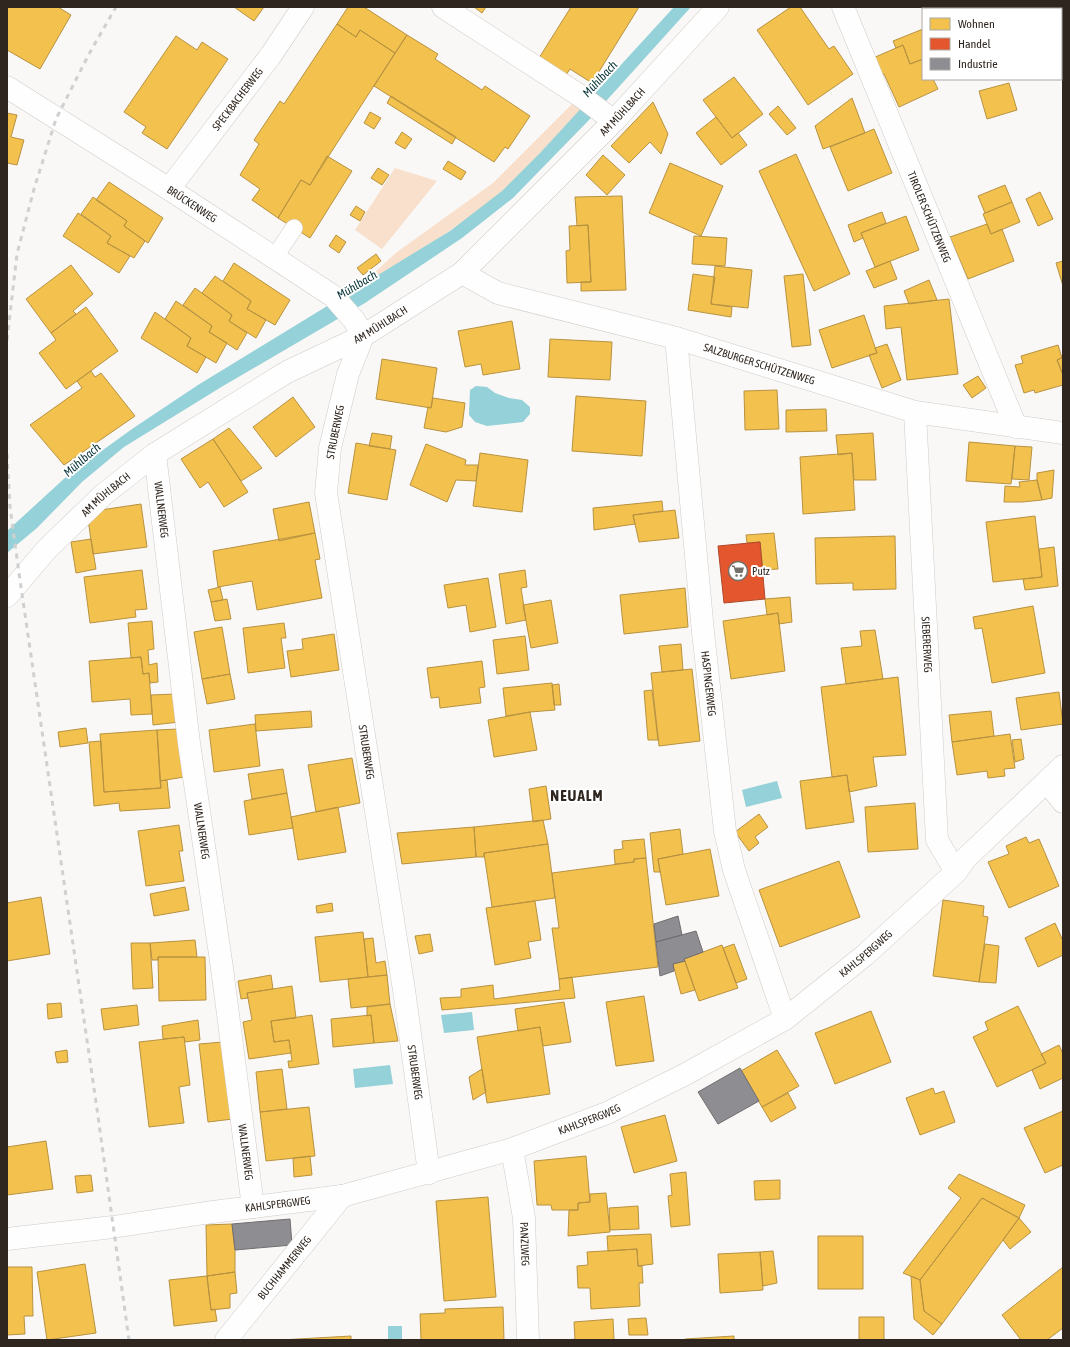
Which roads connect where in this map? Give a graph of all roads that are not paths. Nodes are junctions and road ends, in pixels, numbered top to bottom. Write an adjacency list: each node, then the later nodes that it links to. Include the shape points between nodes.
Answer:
1 (303, 7): 7 (street, SPECKBACHERWEG, via 271,55)
2 (443, 7): 6 (street, via 582,97)
3 (718, 7): 6 (street, AM MÜHLBACH)
4 (843, 7): 14 (street, TIROLER SCHÜTZENWEG)
5 (7, 87): 7 (street, BRÜCKENWEG)
6 (608, 117): 10 (street, AM MÜHLBACH)
7 (170, 189): 9 (street, BRÜCKENWEG)
8 (294, 228): 9 (lane)
9 (274, 258): 11 (street, BRÜCKENWEG, via 333,296)
10 (462, 273): 11 (street, AM MÜHLBACH); 12 (street, SALZBURGER SCHÜTZENWEG, via 498,293)
11 (359, 328): 16 (street, AM MÜHLBACH); 24 (street, STRUBERWEG, via 330,448 326,493 404,990)
12 (676, 338): 13 (street, SALZBURGER SCHÜTZENWEG); 22 (street, HASPINGERWEG, via 703,632 725,831 734,870)
13 (914, 412): 14 (street, SALZBURGER SCHÜTZENWEG); 21 (street, SIEBERERWEG, via 937,840)
14 (1016, 427): 15 (street, SALZBURGER SCHÜTZENWEG)
15 (1063, 433)
16 (155, 454): 17 (street, AM MÜHLBACH, via 103,495 47,549); 26 (street, WALLNERWEG, via 189,743)
17 (7, 596)
18 (1063, 766): 19 (street, KAHLSPERGWEG)
19 (1047, 782): 20 (street); 21 (street, KAHLSPERGWEG, via 966,858)
20 (1063, 802)
21 (956, 872): 22 (street, KAHLSPERGWEG, via 865,955)
22 (785, 1020): 23 (street, KAHLSPERGWEG, via 607,1113)
23 (512, 1149): 24 (street, KAHLSPERGWEG); 29 (street, PANZLWEG, via 524,1218)
24 (429, 1173): 25 (street, KAHLSPERGWEG)
25 (342, 1196): 26 (street, KAHLSPERGWEG); 28 (street, BUCHHAMMERWEG)
26 (253, 1207): 27 (street, KAHLSPERGWEG)
27 (7, 1239)
28 (226, 1340)
29 (528, 1340)

